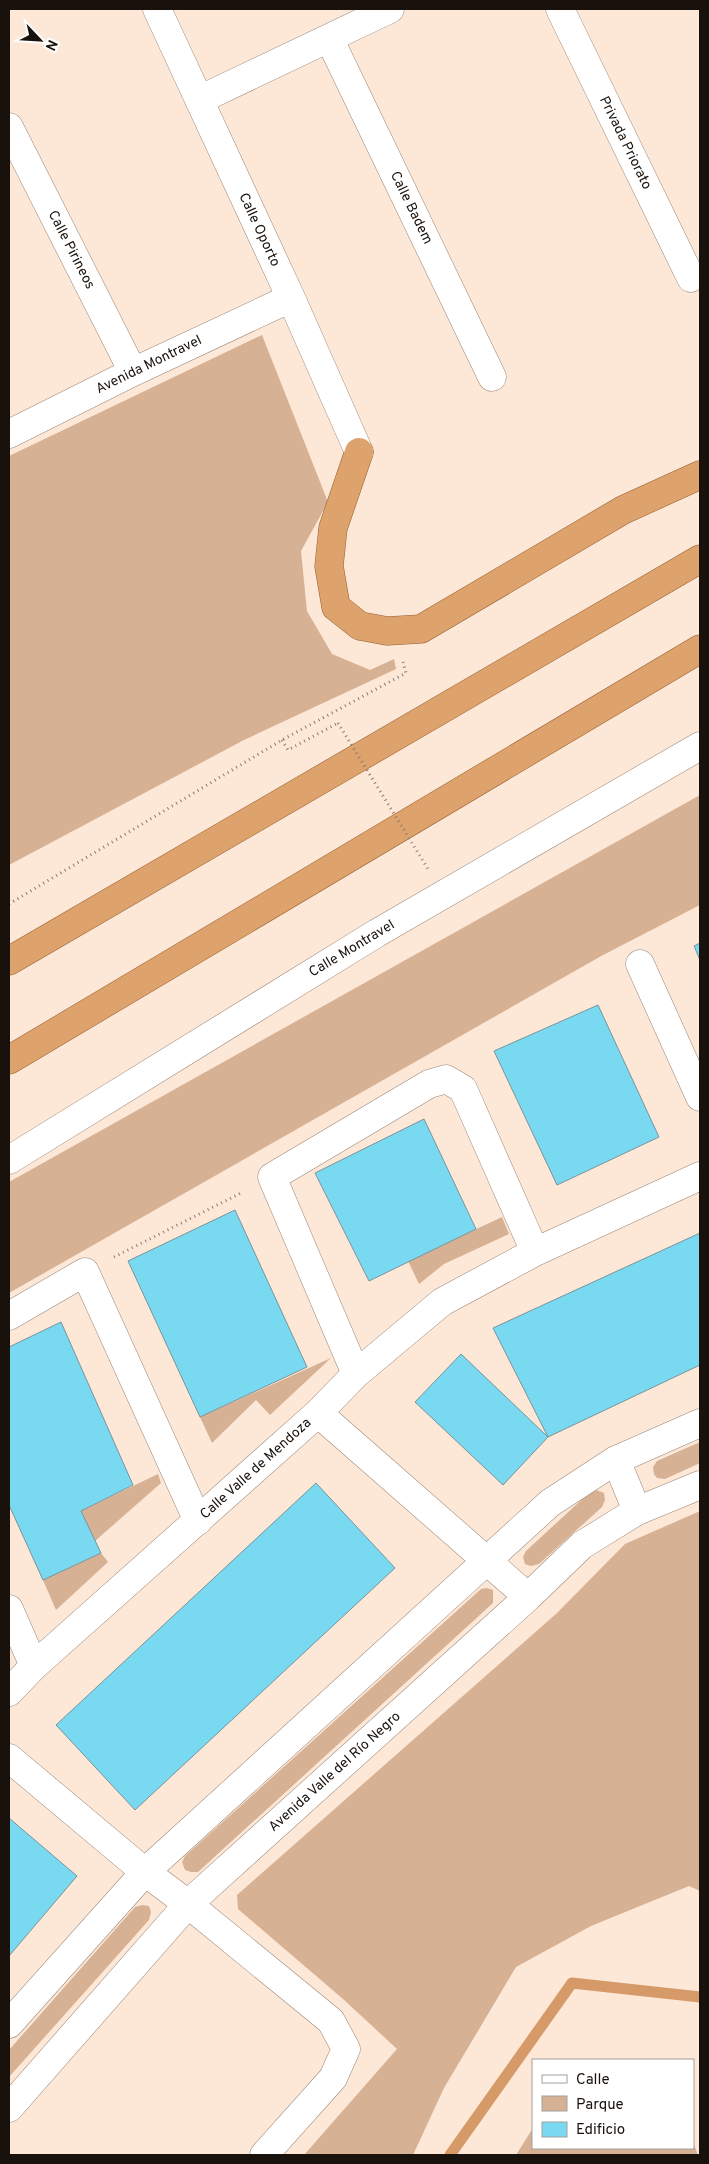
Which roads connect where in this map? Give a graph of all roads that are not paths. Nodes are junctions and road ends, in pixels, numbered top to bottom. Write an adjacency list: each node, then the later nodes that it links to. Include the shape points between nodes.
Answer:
1 (157, 9): 5 (street, Calle Oporto)
2 (560, 9): 7 (street, Privada Priorato)
3 (382, 10): 4 (street)
4 (329, 38): 5 (street); 10 (street, Calle Badem)
5 (200, 100): 8 (street, Calle Oporto)
6 (9, 127): 9 (street, Calle Pirineos)
7 (690, 278)
8 (291, 298): 9 (street, Avenida Montravel); 12 (street, Calle Oporto)
9 (133, 372): 11 (street, Avenida Montravel)
10 (492, 377)
11 (9, 434)
12 (359, 452): 13 (highway, via 333,528 329,566 336,607 360,626 387,631 421,629 623,510)
13 (700, 475)
14 (700, 559): 17 (highway)
15 (700, 649): 19 (highway)
16 (700, 746): 21 (street, Calle Montravel, via 377,933)
17 (9, 961)
18 (640, 964): 20 (street)
19 (9, 1060)
20 (700, 1097)
21 (9, 1160)
22 (700, 1176): 23 (street)
23 (535, 1252): 25 (street, via 442,1302); 25 (street, via 463,1089 446,1078 429,1084 272,1178)
24 (9, 1316): 31 (street, via 85,1272)
25 (356, 1374): 26 (street)
26 (318, 1413): 31 (street, Calle Valle de Mendoza); 32 (street, Calle Valle de Mendoza)
27 (700, 1423): 28 (street)
28 (616, 1460): 30 (street); 32 (street, via 550,1502)
29 (700, 1485): 30 (street, Avenida Valle del Río Negro)
30 (638, 1511): 33 (street, Avenida Valle del Río Negro, via 582,1545)
31 (198, 1520): 35 (street, Calle Valle de Mendoza)
32 (487, 1560): 33 (street, Calle Valle de Mendoza); 38 (street)
33 (528, 1597): 39 (street, Avenida Valle del Río Negro)
34 (9, 1609): 35 (street)
35 (34, 1666): 36 (street, Calle Valle de Mendoza)
36 (9, 1692)
37 (9, 1758): 38 (street)
38 (145, 1872): 39 (street); 40 (street)
39 (188, 1904): 41 (street, Avenida Valle del Río Negro); 42 (street, via 331,2021 346,2049 333,2078)
40 (9, 2024)
41 (9, 2108)
42 (264, 2155)

